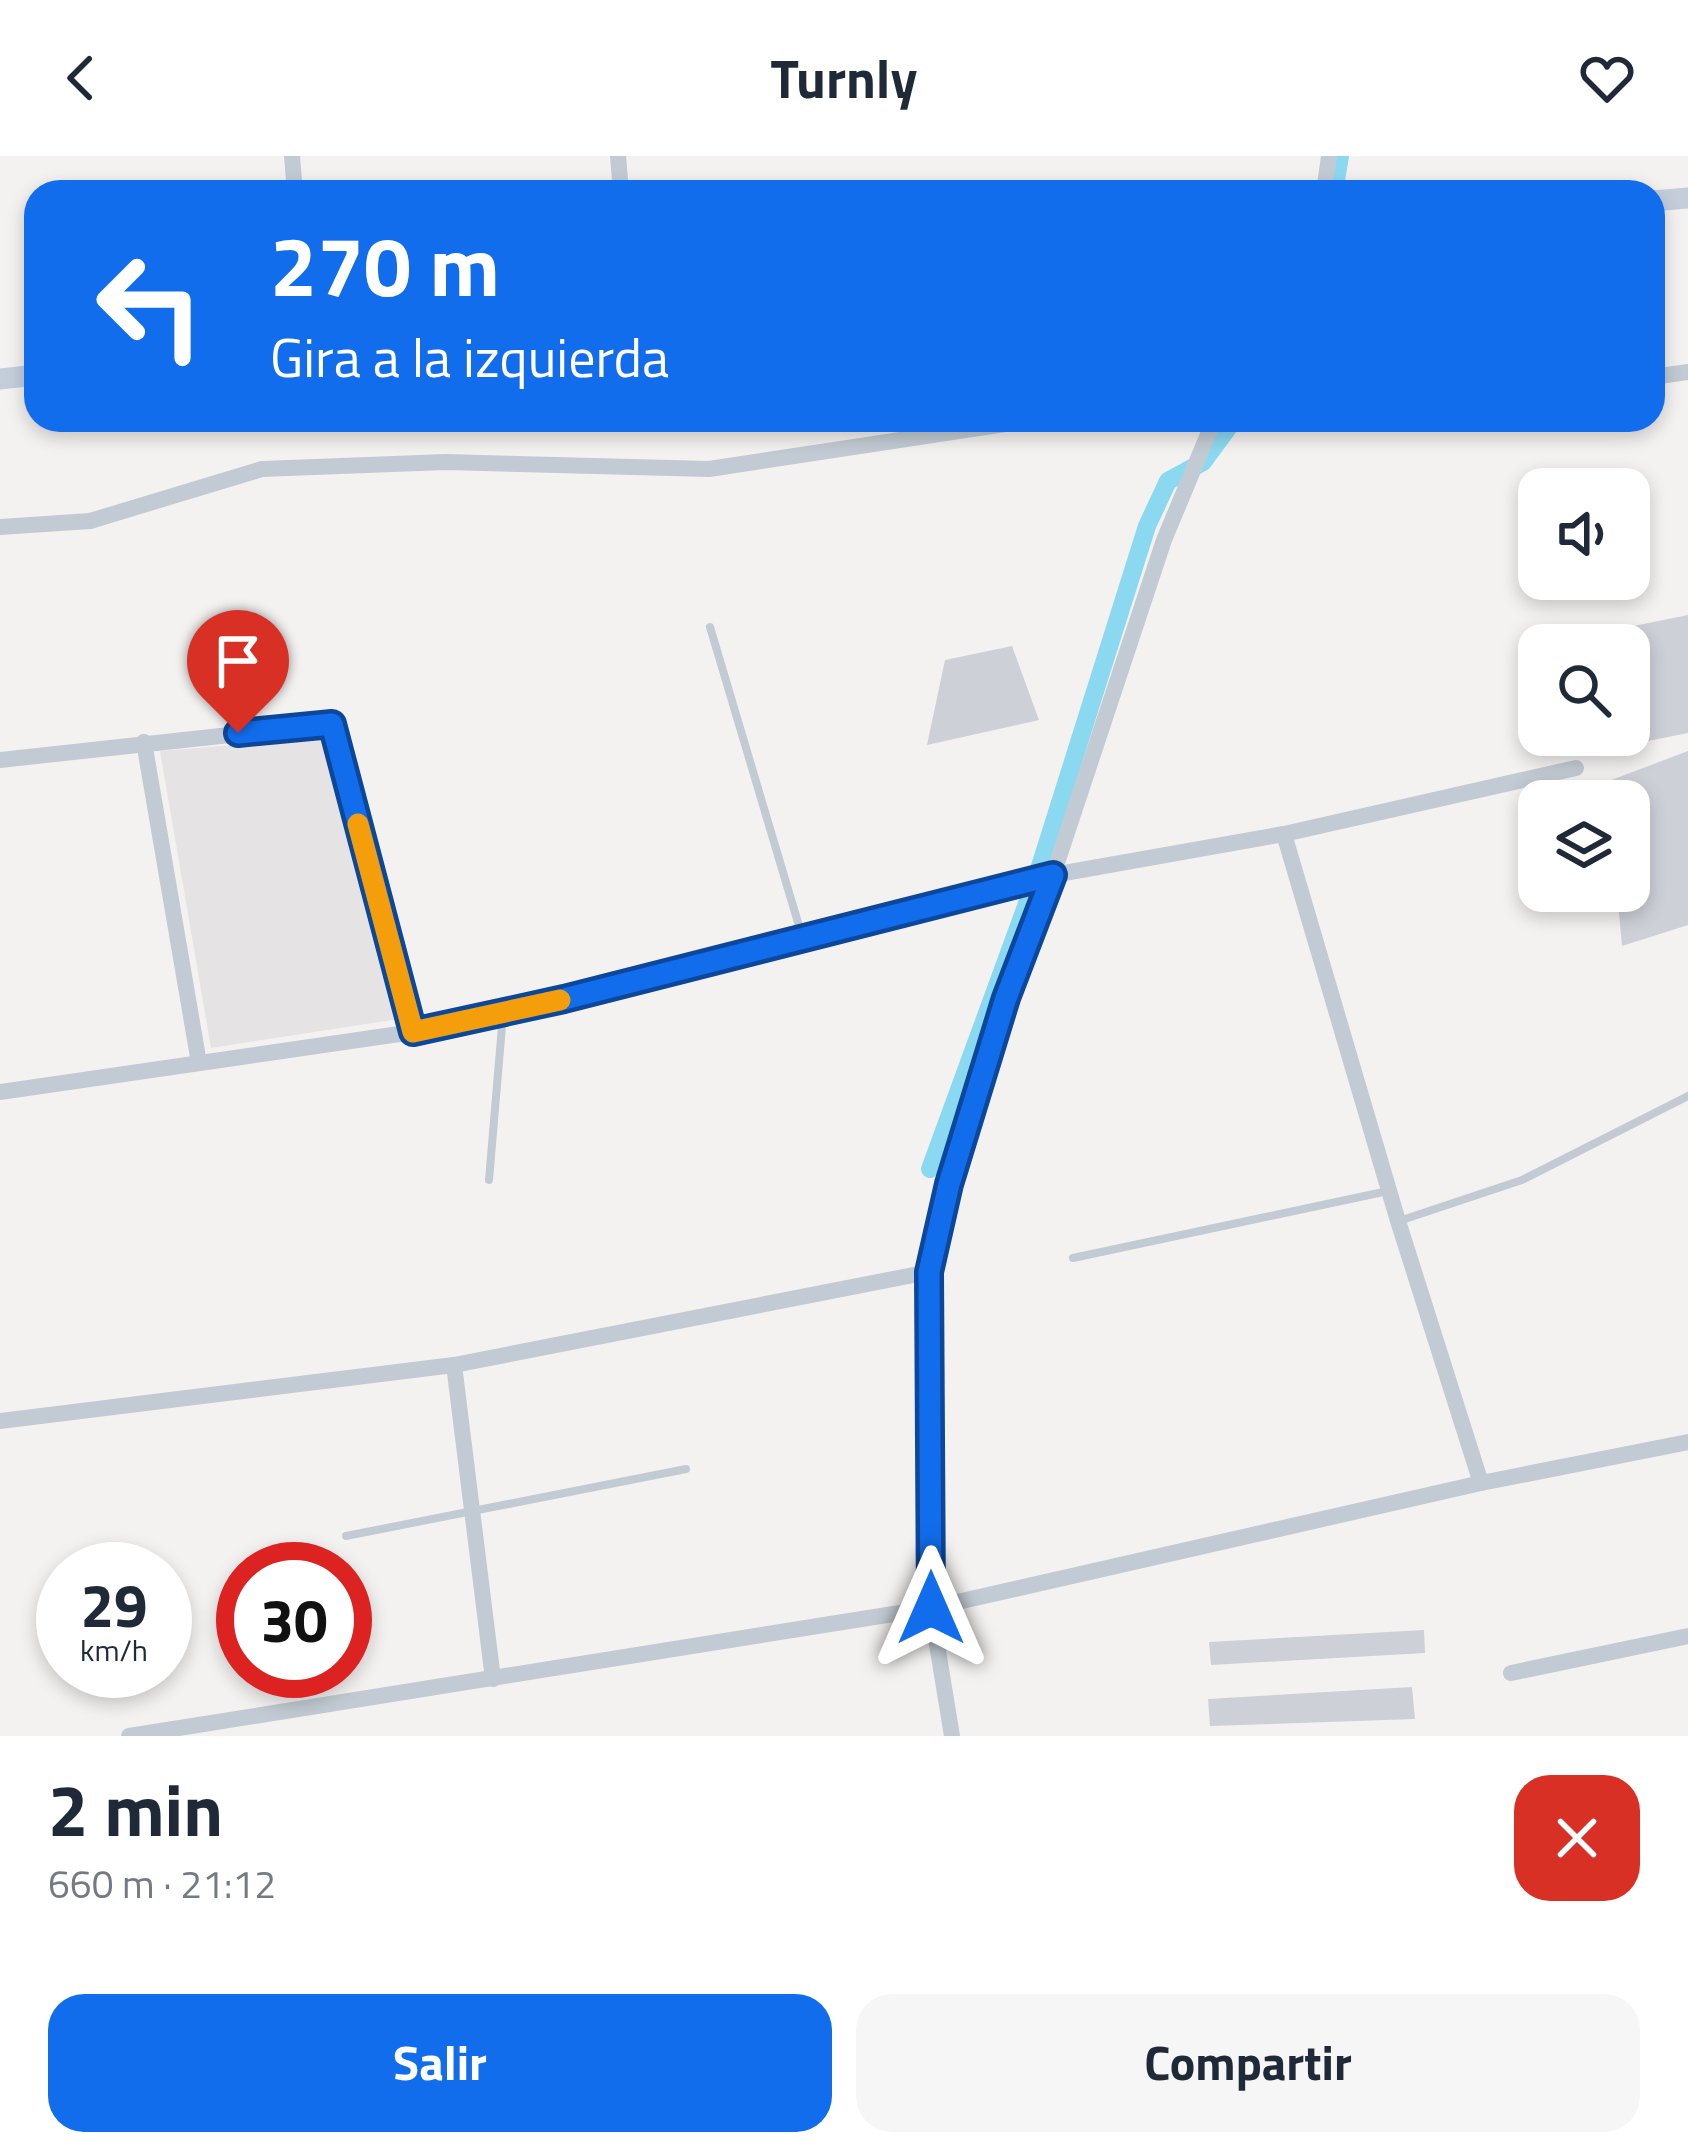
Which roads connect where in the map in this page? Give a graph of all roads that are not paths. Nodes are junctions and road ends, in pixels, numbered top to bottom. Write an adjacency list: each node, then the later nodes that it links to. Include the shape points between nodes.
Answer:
1 (953, 432): 3 (street, via 709,469 446,462 262,469 90,521)
2 (1209, 432): 9 (street, via 1164,540)
3 (0, 527)
4 (710, 626): 10 (lane)
5 (144, 742): 6 (street); 12 (street, via 332,724); 13 (street)
6 (0, 760)
7 (1576, 768): 8 (street)
8 (1284, 833): 9 (street); 17 (street)
9 (1053, 875): 10 (street); 20 (street, via 1006,998)
10 (802, 936): 11 (street)
11 (503, 1012): 12 (street); 16 (lane)
12 (413, 1032): 13 (street)
13 (199, 1063): 14 (street)
14 (0, 1092)
15 (1688, 1096): 18 (lane, via 1522,1180)
16 (489, 1180)
17 (1389, 1191): 18 (street); 19 (lane)
18 (1398, 1221): 25 (street)
19 (1073, 1258)
20 (929, 1272): 21 (street); 28 (street)
21 (454, 1365): 22 (street); 26 (street)
22 (0, 1420)
23 (1688, 1442): 25 (street)
24 (686, 1469): 26 (lane)
25 (1481, 1483): 28 (street)
26 (474, 1510): 27 (lane); 31 (street)
27 (346, 1536)
28 (931, 1608): 31 (street); 33 (street)
29 (1688, 1636): 30 (street)
30 (1511, 1673)
31 (493, 1678): 32 (street)
32 (129, 1736)
33 (952, 1736)

